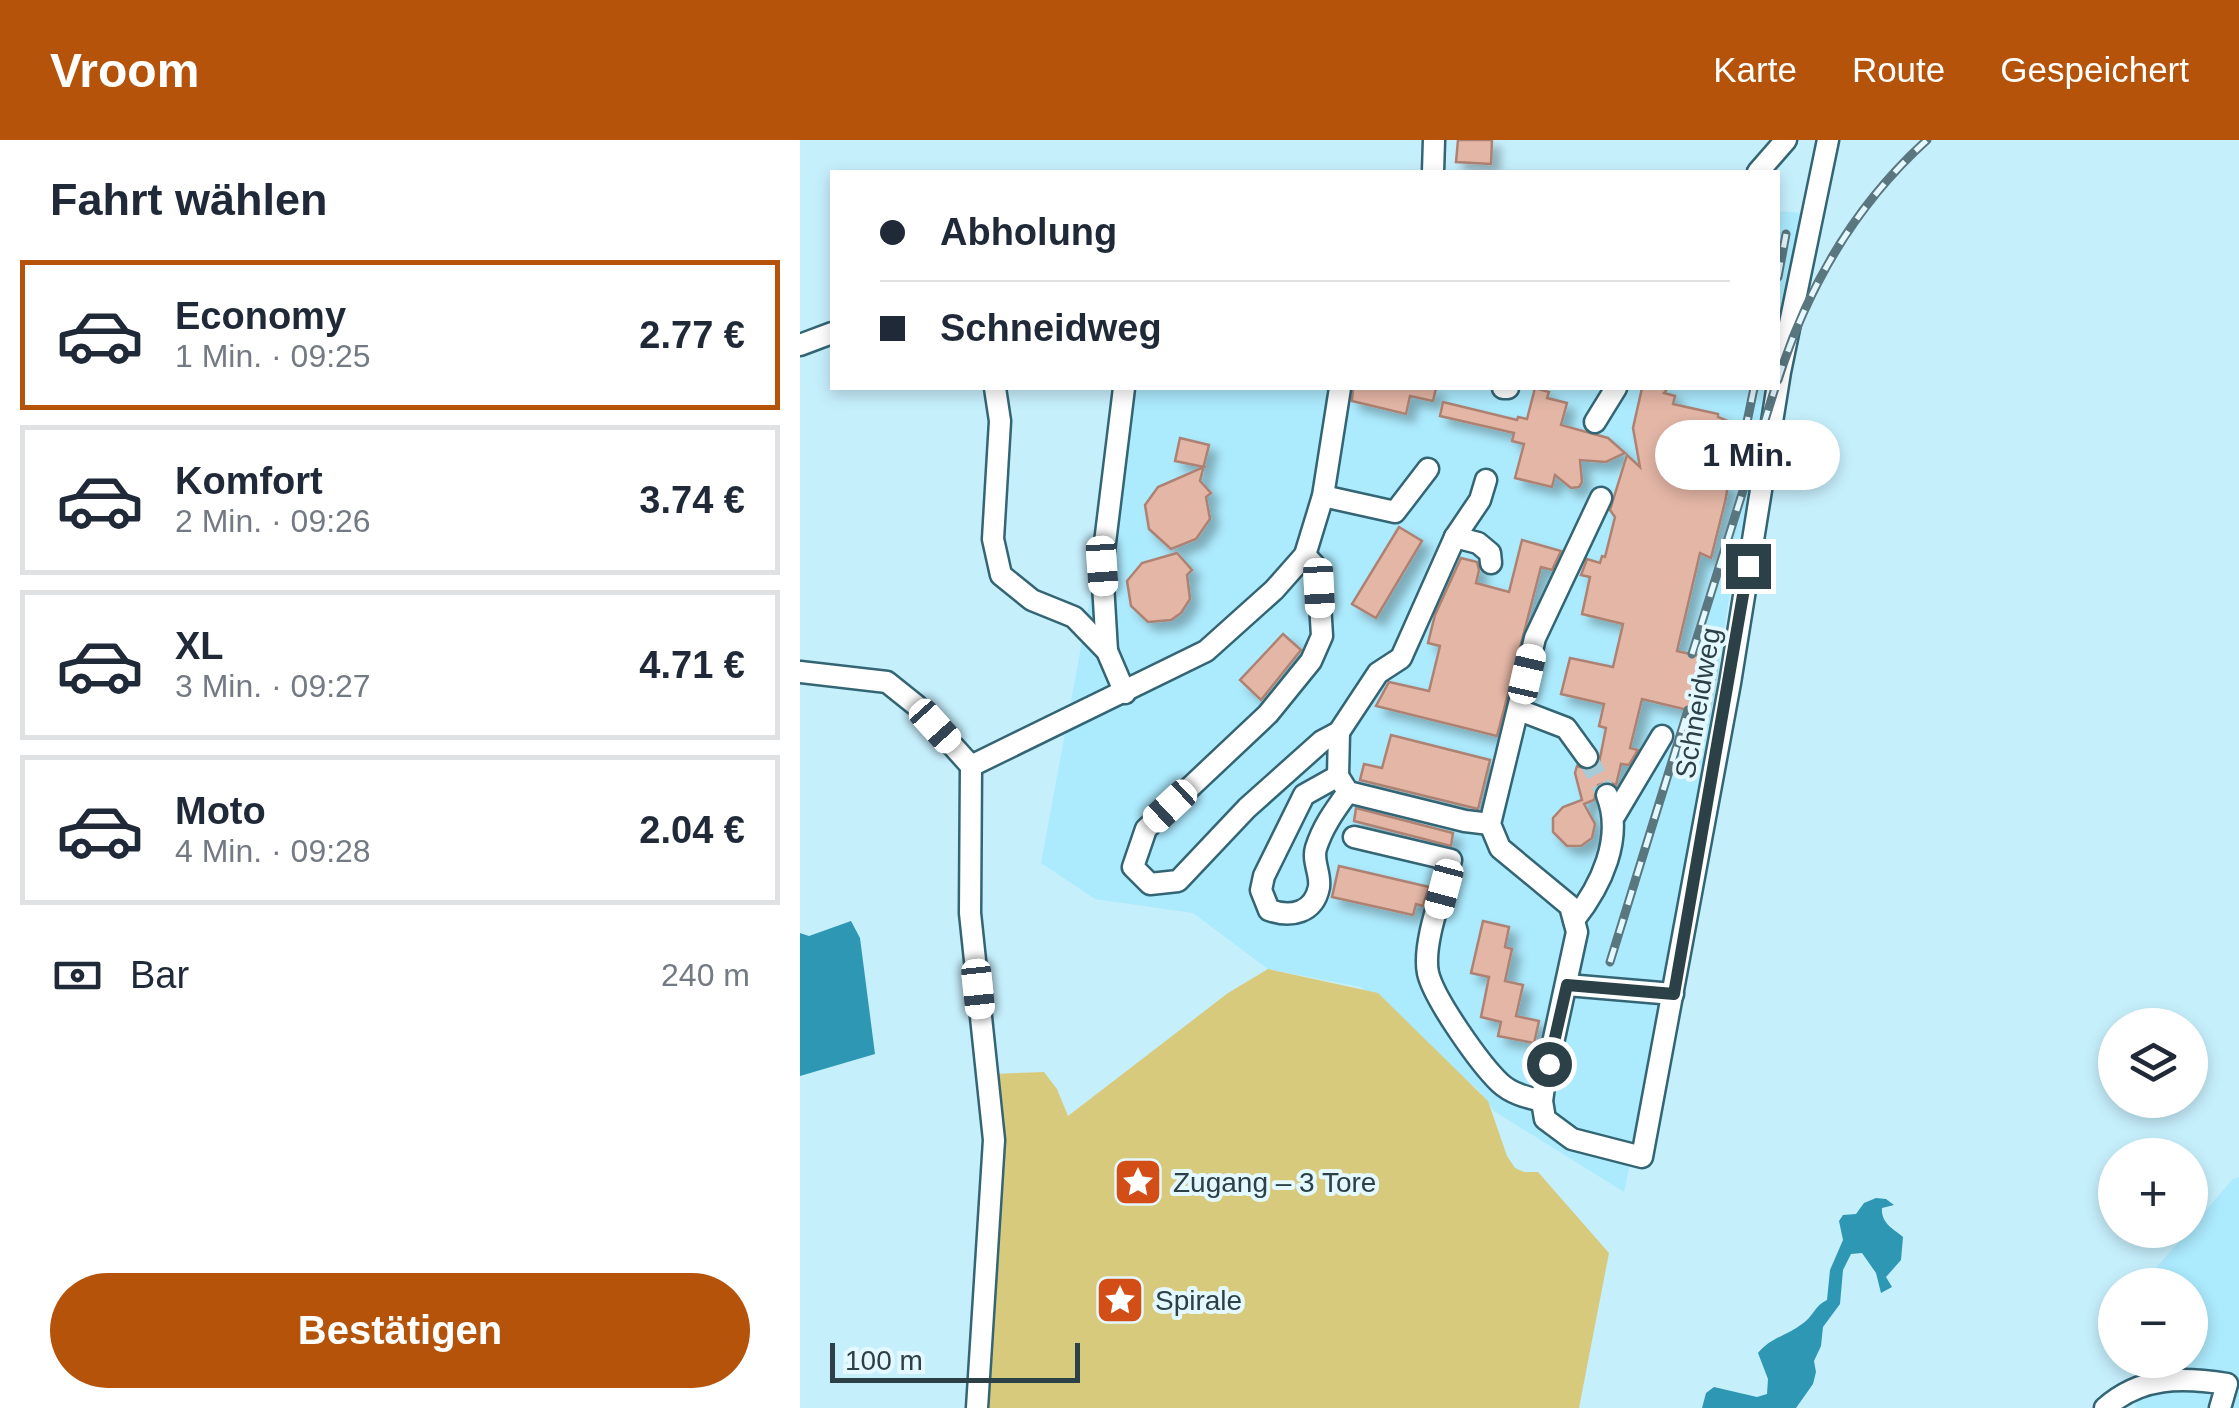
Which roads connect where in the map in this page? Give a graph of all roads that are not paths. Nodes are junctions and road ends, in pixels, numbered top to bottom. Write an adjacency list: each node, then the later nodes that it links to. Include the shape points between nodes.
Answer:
1 (1434, 140): 4 (lane)
2 (1786, 140): 5 (lane)
3 (1828, 140): 8 (lane, Schneidweg)
4 (1433, 170)
5 (1760, 170)
6 (830, 334): 7 (lane)
7 (800, 344)
8 (1780, 372)
9 (995, 390): 22 (lane, via 994,539 1001,574 1032,600 1074,617)
10 (1124, 390): 22 (lane, via 1102,566)
11 (1340, 390): 17 (lane)
12 (1615, 390): 14 (lane)
13 (1777, 390): 35 (lane, Schneidweg)
14 (1595, 422)
15 (1428, 468): 17 (lane, via 1395,512)
16 (1486, 480): 19 (lane)
17 (1322, 496): 20 (lane)
18 (1601, 498): 25 (lane, via 1535,638)
19 (1455, 537): 21 (lane, via 1478,543); 26 (lane, via 1400,658 1378,674)
20 (1305, 554): 24 (lane, via 1206,651); 26 (lane, via 1315,566 1322,636 1311,661 1268,714 1146,830 1133,867 1150,884 1178,881 1246,808)
21 (1491, 563)
22 (1107, 650): 24 (lane)
23 (800, 672): 29 (lane, via 887,682)
24 (1125, 693): 29 (lane)
25 (1519, 710): 28 (lane, via 1566,728); 31 (lane)
26 (1339, 732): 30 (lane)
27 (1662, 736): 33 (lane, via 1611,805 1614,834 1594,894)
28 (1586, 758)
29 (971, 766): 37 (lane, via 970,913 994,1140)
30 (1343, 784): 30 (lane, via 1314,853 1320,885 1312,904 1294,914 1270,910 1264,876 1304,795); 31 (lane)
31 (1490, 824): 33 (lane, via 1500,848 1570,906)
32 (1354, 837): 36 (lane, via 1451,860 1428,972 1438,997 1501,1084)
33 (1574, 920): 34 (lane)
34 (1567, 985): 35 (lane); 36 (lane)
35 (1674, 994): 36 (lane, Schneidweg, via 1642,1157 1572,1139 1545,1119)
36 (1542, 1101)
37 (977, 1408)
38 (2106, 1408): 39 (lane, via 2154,1381 2185,1377 2227,1384)
39 (2220, 1408)

